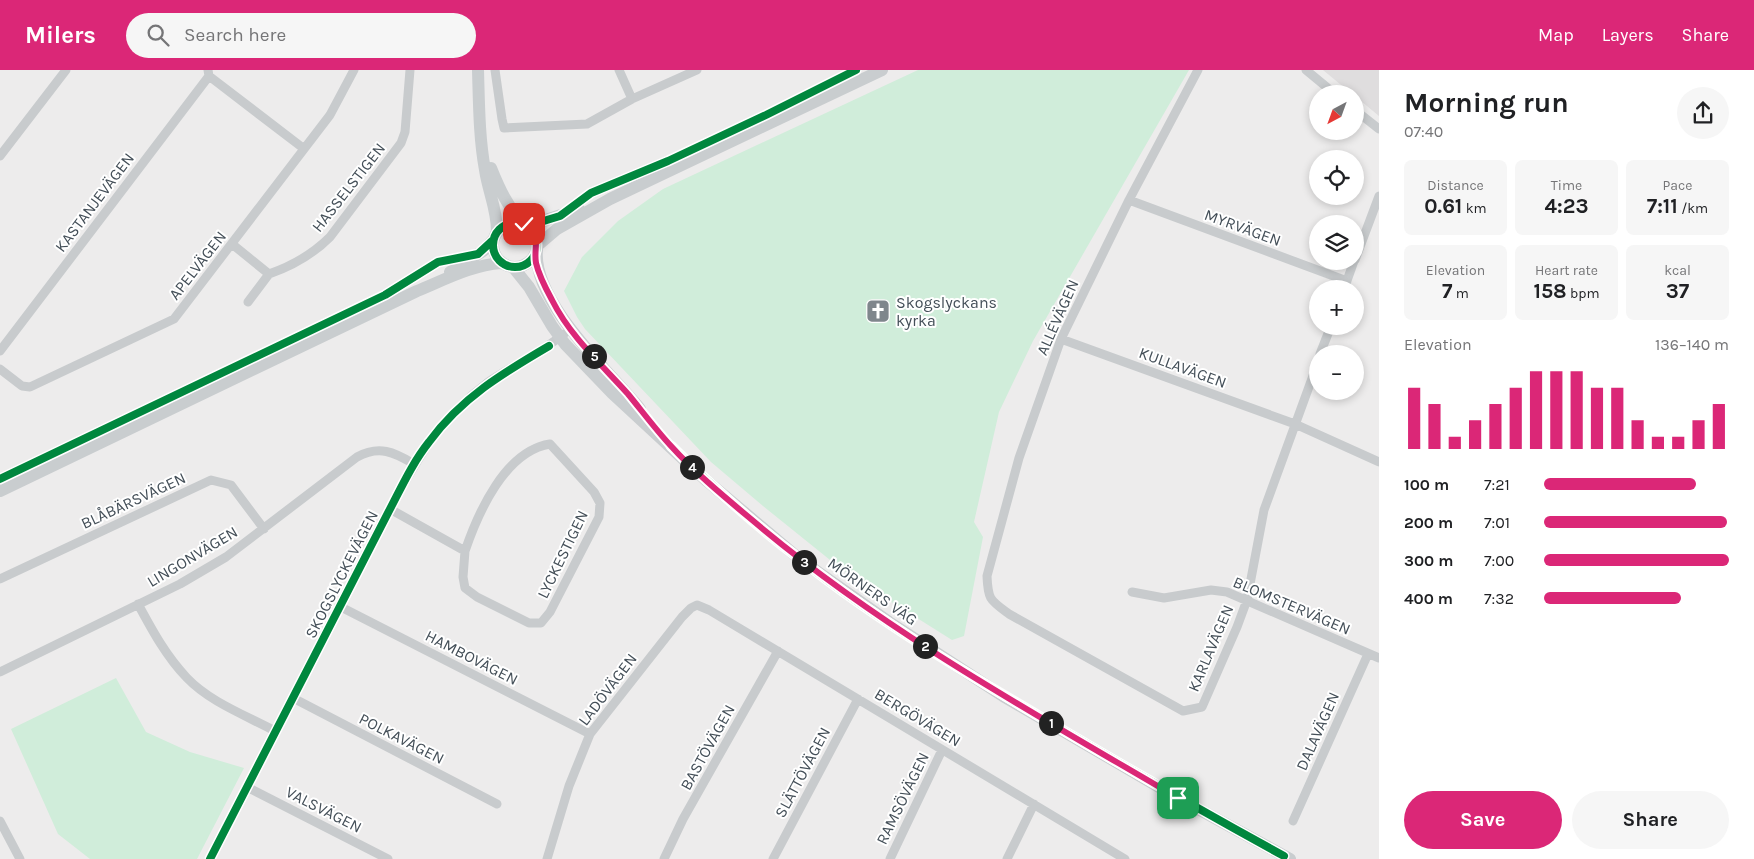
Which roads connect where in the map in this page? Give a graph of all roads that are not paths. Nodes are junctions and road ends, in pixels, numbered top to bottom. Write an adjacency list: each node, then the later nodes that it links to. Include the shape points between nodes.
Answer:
1 (66, 70): 20 (street)
2 (354, 70): 19 (street, APELVÄGEN, via 330,115)
3 (410, 70): 30 (street, HASSELSTIGEN, via 405,132 401,143 330,238 305,257)
4 (478, 70): 18 (main road)
5 (495, 70): 15 (street, via 504,128 587,124)
6 (619, 70): 15 (street)
7 (698, 70): 15 (street)
8 (877, 70): 13 (main road)
9 (882, 70): 13 (main road)
10 (1198, 70): 23 (street, ALLÉVÄGEN)
11 (1306, 70): 14 (street)
12 (208, 73): 19 (street); 37 (street, KASTANJEVÄGEN)
13 (854, 83): 22 (main road)
14 (1324, 85)
15 (632, 99)
16 (1364, 117): 17 (street)
17 (1379, 129)
18 (483, 145): 24 (main road, via 506,200); 25 (main road, via 485,171 494,206)
19 (303, 148): 27 (street, APELVÄGEN)
20 (0, 156)
21 (1379, 196): 26 (street)
22 (610, 199): 24 (main road, via 537,224); 28 (main road, via 564,225)
23 (1129, 200): 31 (street, MYRVÄGEN); 36 (street, ALLÉVÄGEN)
24 (525, 224): 25 (main road, via 507,223); 28 (main road, via 535,235)
25 (494, 236): 29 (main road, via 494,254); 32 (main road, via 483,251)
26 (1364, 236)
27 (232, 244): 30 (street); 38 (street, APELVÄGEN, via 174,319 30,387 22,386)
28 (537, 248): 29 (main road, via 526,264); 34 (main road, MÖRNERS VÄG, via 536,261 542,279)
29 (507, 265): 32 (main road, via 491,264 476,268); 35 (main road, MÖRNERS VÄG, via 529,287)
30 (269, 274): 33 (street)
31 (1333, 280)
32 (417, 291): 44 (main road)
33 (248, 302)
34 (570, 329): 35 (street, SKOGSLYCKEVÄGEN); 41 (main road, MÖRNERS VÄG)
35 (560, 337): 41 (main road, MÖRNERS VÄG, via 612,393); 43 (street, SKOGSLYCKEVÄGEN, via 470,398 439,428)
36 (1061, 339): 40 (street, KULLAVÄGEN); 49 (street, ALLÉVÄGEN, via 1019,458 987,576)
37 (0, 351)
38 (0, 370)
39 (1309, 386): 40 (street, KARLAVÄGEN)
40 (1295, 424): 42 (street, KULLAVÄGEN); 51 (street, KARLAVÄGEN, via 1264,510)
41 (671, 446): 69 (main road, MÖRNERS VÄG, via 707,481 802,561 889,622 1004,696)
42 (1379, 462)
43 (414, 464): 45 (street, SKOGSLYCKEVÄGEN); 46 (street, LINGONVÄGEN, via 388,452 372,450 364,453)
44 (0, 492)
45 (390, 509): 47 (street); 53 (street, SKOGSLYCKEVÄGEN)
46 (264, 529): 48 (street, BLÅBÄRSVÄGEN, via 231,485 211,480); 52 (street, LINGONVÄGEN, via 226,557)
47 (465, 550): 47 (street, LYCKESTIGEN, via 465,588 529,622 541,623 550,612 599,517 600,503 594,492 550,444 537,446 511,466 485,501)
48 (0, 579)
49 (988, 592): 51 (street, KARLAVÄGEN, via 992,602 1009,614 1183,711 1202,707)
50 (1132, 592): 51 (street, BLOMSTERVÄGEN, via 1164,598 1211,590)
51 (1247, 600): 56 (street, BLOMSTERVÄGEN)
52 (138, 604): 58 (street, LINGONVÄGEN); 61 (street, via 160,646 187,678 215,699)
53 (339, 606): 59 (street, SKOGSLYCKEVÄGEN); 62 (street, HAMBOVÄGEN)
54 (694, 606): 55 (street, BERGÖVÄGEN, via 709,610); 62 (street, LADÖVÄGEN)
55 (778, 651): 60 (street, BERGÖVÄGEN); 74 (street, BASTÖVÄGEN, via 683,819)
56 (1368, 654): 57 (street, BLOMSTERVÄGEN); 68 (street, DALAVÄGEN)
57 (1379, 658)
58 (0, 672)
59 (293, 698): 61 (street, SKOGSLYCKEVÄGEN); 65 (street, POLKAVÄGEN)
60 (858, 699): 63 (street, BERGÖVÄGEN); 75 (street, SLÄTTÖVÄGEN)
61 (275, 731): 64 (street, SKOGSLYCKEVÄGEN)
62 (590, 734): 73 (street, LADÖVÄGEN, via 569,786)
63 (942, 750): 66 (street, BERGÖVÄGEN); 76 (street, RAMSÖVÄGEN)
64 (247, 787): 71 (street, SKOGSLYCKEVÄGEN); 72 (street, VALSVÄGEN)
65 (497, 804)
66 (1034, 804): 77 (street); 78 (street, BERGÖVÄGEN)
67 (0, 821): 70 (street)
68 (1293, 821)
69 (1288, 858)
70 (20, 859)
71 (210, 859)
72 (388, 859)
73 (547, 859)
74 (664, 859)
75 (773, 859)
76 (890, 859)
77 (1007, 859)
78 (1124, 859)

